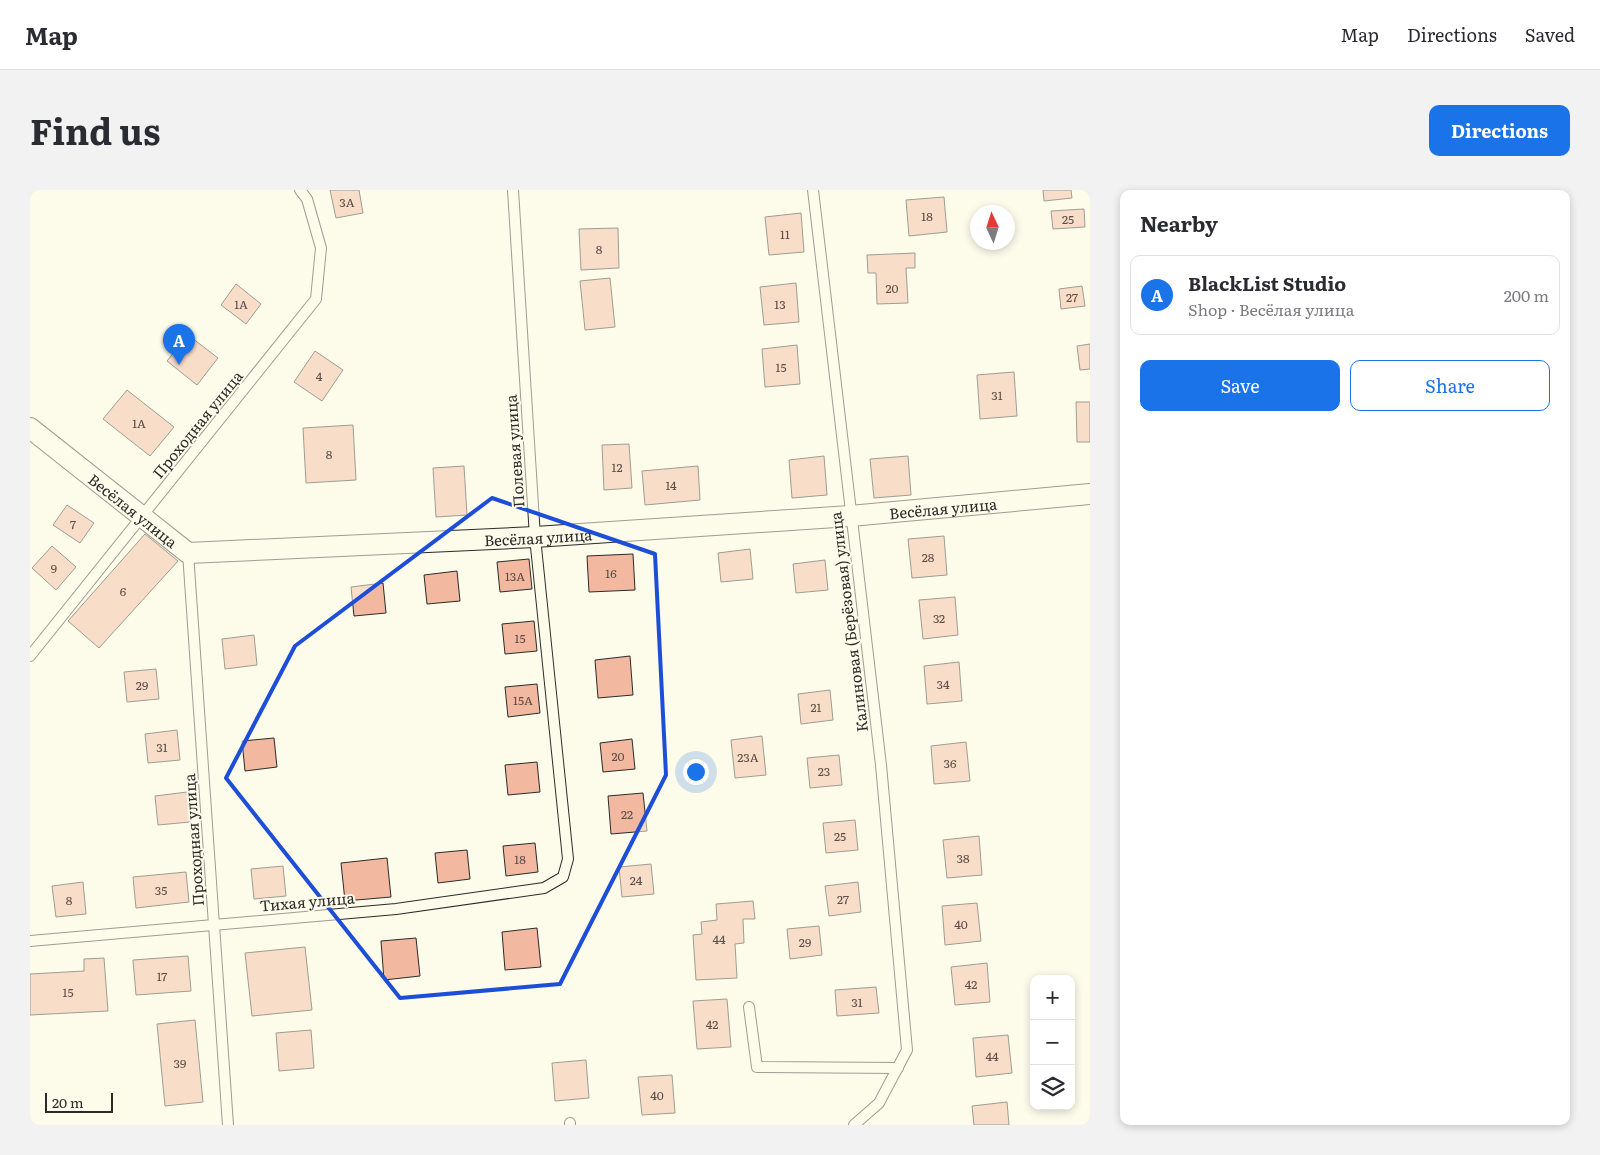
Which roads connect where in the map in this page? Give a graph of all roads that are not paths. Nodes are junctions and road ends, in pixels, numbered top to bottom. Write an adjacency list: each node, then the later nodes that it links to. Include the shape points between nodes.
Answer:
1 (300, 190): 6 (lane, Проходная улица, via 307,199 321,248 316,299)
2 (513, 190): 8 (lane, Полевая улица)
3 (813, 190): 7 (lane, Калиновая (Берёзовая) улица)
4 (30, 428): 6 (street, Весёлая улица)
5 (1090, 494): 7 (street, Весёлая улица)
6 (143, 516): 9 (street, Весёлая улица); 10 (lane, Проходная улица)
7 (850, 516): 8 (street, Весёлая улица); 15 (lane, Калиновая (Берёзовая) улица, via 881,765 907,1050)
8 (534, 537): 9 (street, Весёлая улица); 11 (lane, Полевая улица)
9 (188, 553): 12 (lane, Проходная улица)
10 (30, 656)
11 (568, 859): 12 (lane, Тихая улица, via 563,878 544,888 396,909)
12 (213, 924): 13 (lane, Тихая улица); 16 (lane, Проходная улица)
13 (30, 942)
14 (749, 1007): 15 (lane, via 757,1067)
15 (898, 1068): 17 (lane, via 879,1103)
16 (228, 1125)
17 (854, 1125)

